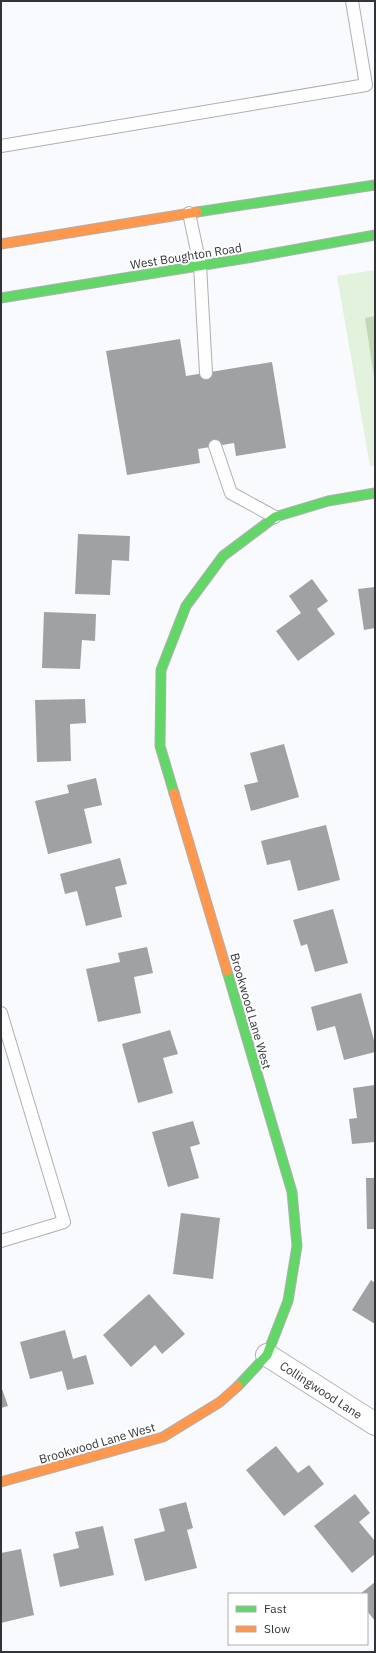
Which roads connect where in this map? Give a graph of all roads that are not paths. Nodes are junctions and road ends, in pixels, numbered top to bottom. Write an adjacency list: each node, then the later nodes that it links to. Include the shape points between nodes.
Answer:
1 (352, 1): 2 (lane, via 366,85)
2 (1, 146)
3 (375, 185): 4 (street)
4 (189, 213): 6 (street); 7 (lane)
5 (375, 235): 7 (street, West Boughton Road)
6 (1, 244)
7 (200, 265): 8 (street, West Boughton Road); 9 (lane)
8 (1, 298)
9 (206, 372)
10 (215, 446): 12 (lane, via 231,493)
11 (375, 494): 12 (street, Brookwood Lane West, via 328,501)
12 (275, 517): 15 (street, Brookwood Lane West, via 223,556 186,606 161,670 160,746 292,1192 297,1246 288,1301)
13 (1, 1013): 14 (lane, via 64,1222)
14 (1, 1241)
15 (267, 1355): 16 (street, Collingwood Lane); 17 (street, Brookwood Lane West, via 220,1402 163,1437)
16 (375, 1424)
17 (1, 1482)

